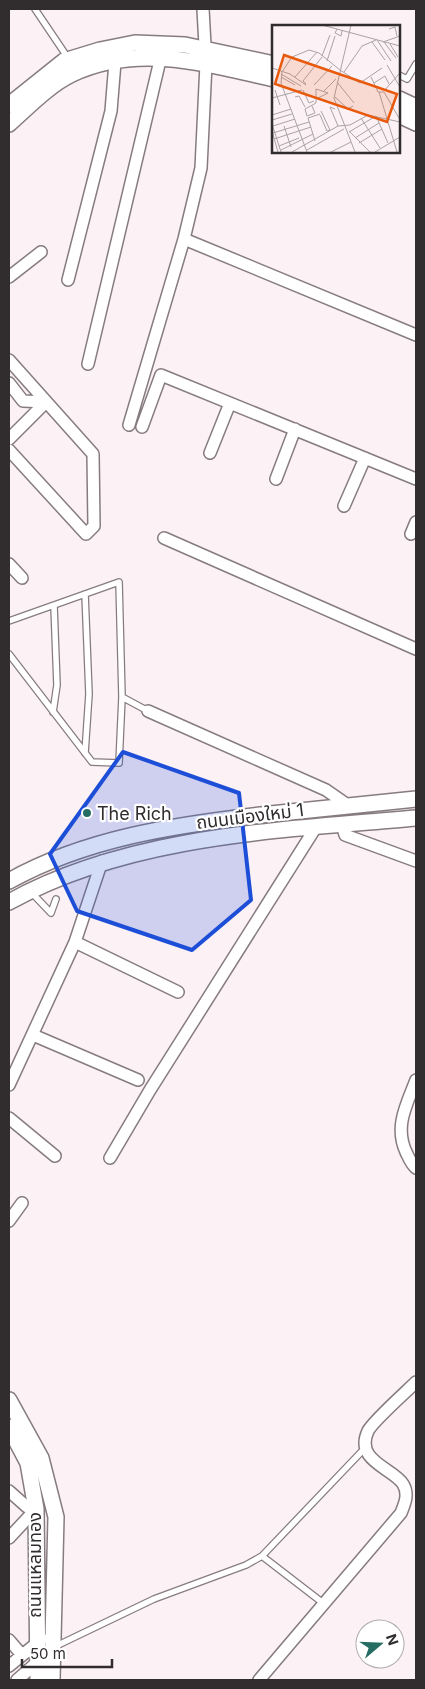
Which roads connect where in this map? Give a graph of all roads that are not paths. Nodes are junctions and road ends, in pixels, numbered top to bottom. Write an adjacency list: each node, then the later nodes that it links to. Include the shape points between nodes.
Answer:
1 (35, 9): 8 (lane)
2 (203, 9): 4 (street)
3 (162, 51): 4 (street, via 183,59); 5 (street); 8 (street, via 135,43 100,50); 23 (street)
4 (206, 56): 6 (street); 10 (street); 17 (street, via 201,168)
5 (115, 62): 8 (street); 20 (street, via 111,111)
6 (272, 64)
7 (416, 64): 9 (lane, via 407,79)
8 (74, 66): 12 (street, via 50,72); 16 (street, via 71,74)
9 (400, 76)
10 (272, 78)
11 (400, 99): 13 (street)
12 (9, 105)
13 (416, 107)
14 (400, 115): 15 (street)
15 (416, 123)
16 (9, 124)
17 (184, 239): 21 (street); 27 (street)
18 (41, 252): 19 (street)
19 (9, 277)
20 (68, 280)
21 (416, 335)
22 (9, 360): 25 (street)
23 (88, 364)
24 (9, 383): 25 (street, via 23,401)
25 (46, 402): 30 (street); 31 (street, via 92,454 94,526 86,534)
26 (230, 403): 28 (street, via 161,375); 29 (street); 32 (street)
27 (128, 425)
28 (142, 427)
29 (295, 430): 33 (street); 34 (street)
30 (9, 440)
31 (9, 450)
32 (210, 453)
33 (365, 458): 35 (street); 36 (street)
34 (276, 479)
35 (416, 479)
36 (344, 506)
37 (416, 522): 38 (street)
38 (411, 534)
39 (164, 538): 45 (street)
40 (9, 564): 41 (street)
41 (22, 578)
42 (85, 594): 43 (lane); 47 (lane, via 119,582); 50 (lane, via 89,694)
43 (54, 606): 44 (lane); 49 (lane)
44 (9, 621)
45 (416, 649)
46 (9, 654): 49 (lane)
47 (122, 697): 48 (lane); 50 (lane, via 119,763 92,762)
48 (148, 711): 52 (street, via 326,790)
49 (54, 712): 50 (lane)
50 (85, 753)
51 (416, 799): 52 (street, ถนนเมืองใหม่ 1)
52 (349, 806): 58 (street, ถนนเมืองใหม่ 1, via 196,823 133,835 69,853)
53 (416, 818): 54 (street, ถนนเมืองใหม่ 1)
54 (342, 824): 55 (street, ถนนเมืองใหม่ 1); 56 (street, via 345,835)
55 (316, 827): 57 (street, ถนนเมืองใหม่ 1, via 199,841); 70 (street)
56 (416, 861)
57 (102, 862): 59 (street, ถนนเมืองใหม่ 1); 62 (street)
58 (9, 881)
59 (30, 890): 60 (lane, via 51,913); 61 (street, ถนนเมืองใหม่ 1)
60 (56, 900)
61 (9, 902)
62 (75, 942): 63 (street); 64 (street)
63 (178, 992)
64 (33, 1035): 65 (street); 67 (street)
65 (138, 1080)
66 (416, 1080): 71 (street, via 400,1122 402,1142)
67 (9, 1085)
68 (9, 1118): 69 (street)
69 (55, 1156)
70 (110, 1158)
71 (416, 1168)
72 (22, 1203): 73 (street)
73 (9, 1221)
74 (416, 1382): 77 (street, via 368,1431)
75 (9, 1400): 85 (street, ถนนแหลมทอง, via 41,1458 56,1517 53,1631)
76 (9, 1427): 80 (street, ถนนแหลมทอง, via 28,1463)
77 (366, 1447): 79 (street, via 375,1463 403,1483); 82 (lane)
78 (9, 1491): 80 (street, via 27,1507)
79 (412, 1496): 83 (street)
80 (36, 1509): 81 (street); 85 (street, ถนนแหลมทอง)
81 (9, 1538)
82 (262, 1556): 83 (lane); 85 (lane)
83 (323, 1604): 92 (street)
84 (9, 1640): 86 (street)
85 (45, 1646): 86 (street); 87 (street, ถนนแหลมทอง); 91 (street, ถนนแหลมทอง)
86 (22, 1655): 88 (street)
87 (38, 1661): 89 (street); 90 (street, ถนนแหลมทอง)
88 (9, 1666)
89 (16, 1680)
90 (38, 1680)
91 (52, 1680)
92 (259, 1680)

